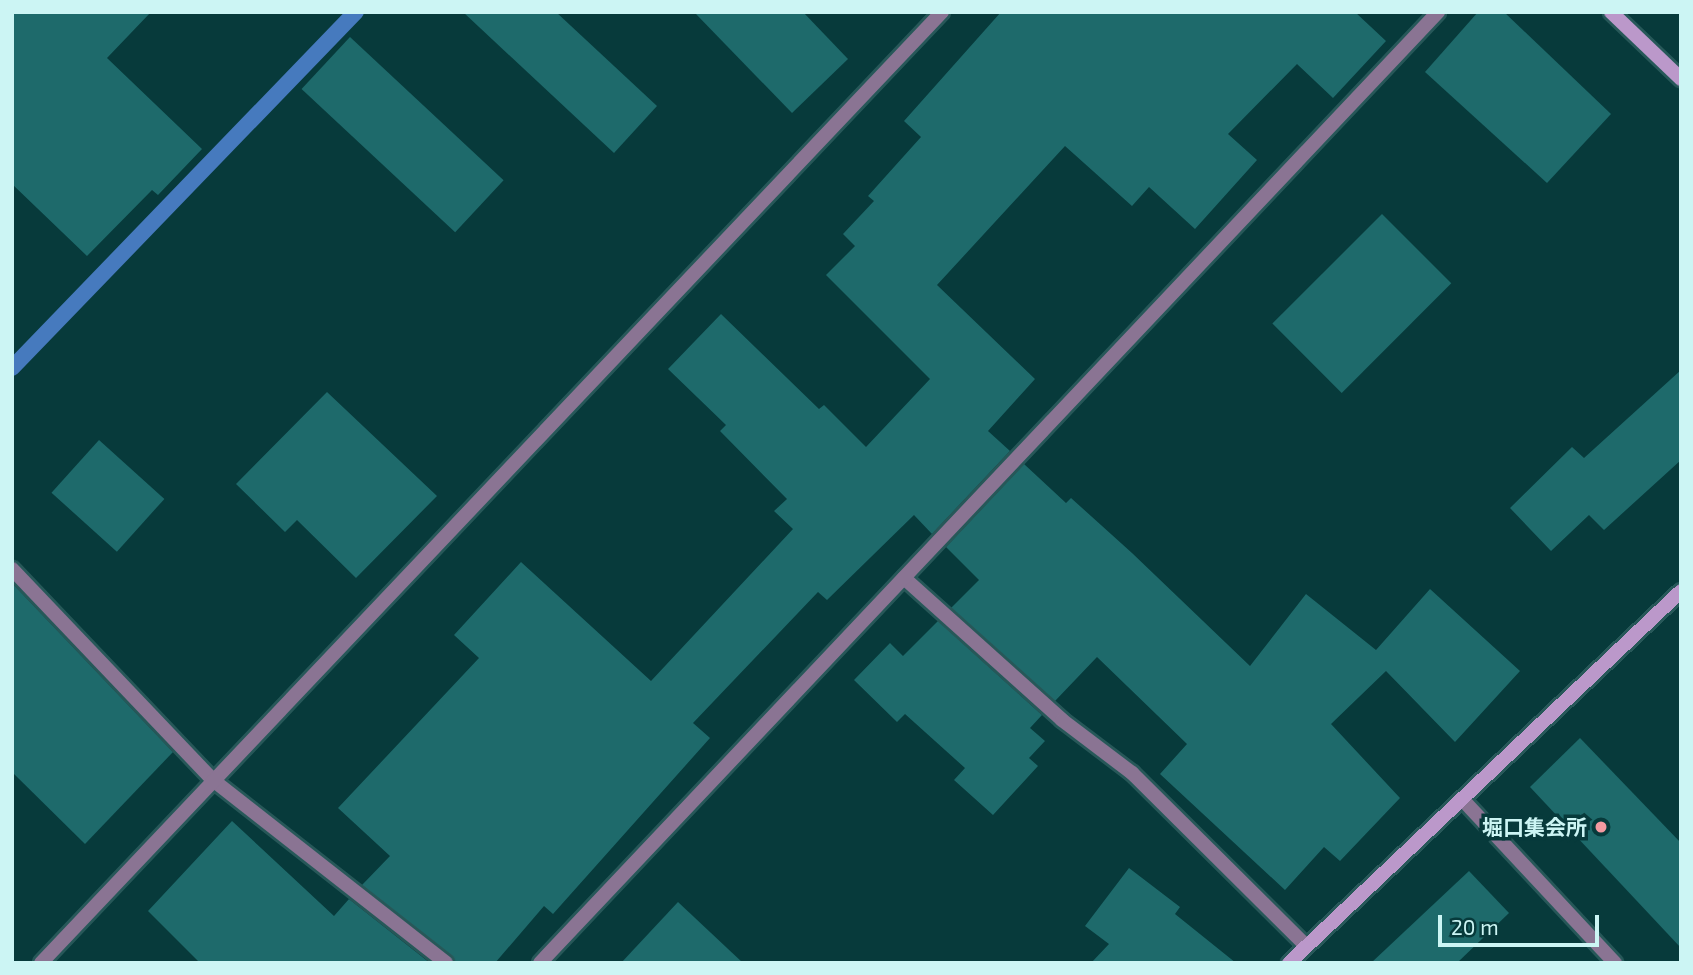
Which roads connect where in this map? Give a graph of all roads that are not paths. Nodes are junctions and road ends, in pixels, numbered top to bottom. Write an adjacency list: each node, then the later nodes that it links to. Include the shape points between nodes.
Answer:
1 (942, 12): 8 (street)
2 (1438, 12): 6 (street)
3 (1611, 12): 4 (street)
4 (1681, 79)
5 (12, 569): 8 (street)
6 (904, 578): 10 (street, via 1062,720 1132,773); 13 (street)
7 (1681, 591): 9 (street)
8 (213, 780): 11 (street); 12 (street)
9 (1463, 800): 10 (street); 15 (street)
10 (1306, 946): 14 (street)
11 (41, 963)
12 (446, 963)
13 (540, 963)
14 (1289, 963)
15 (1615, 963)

